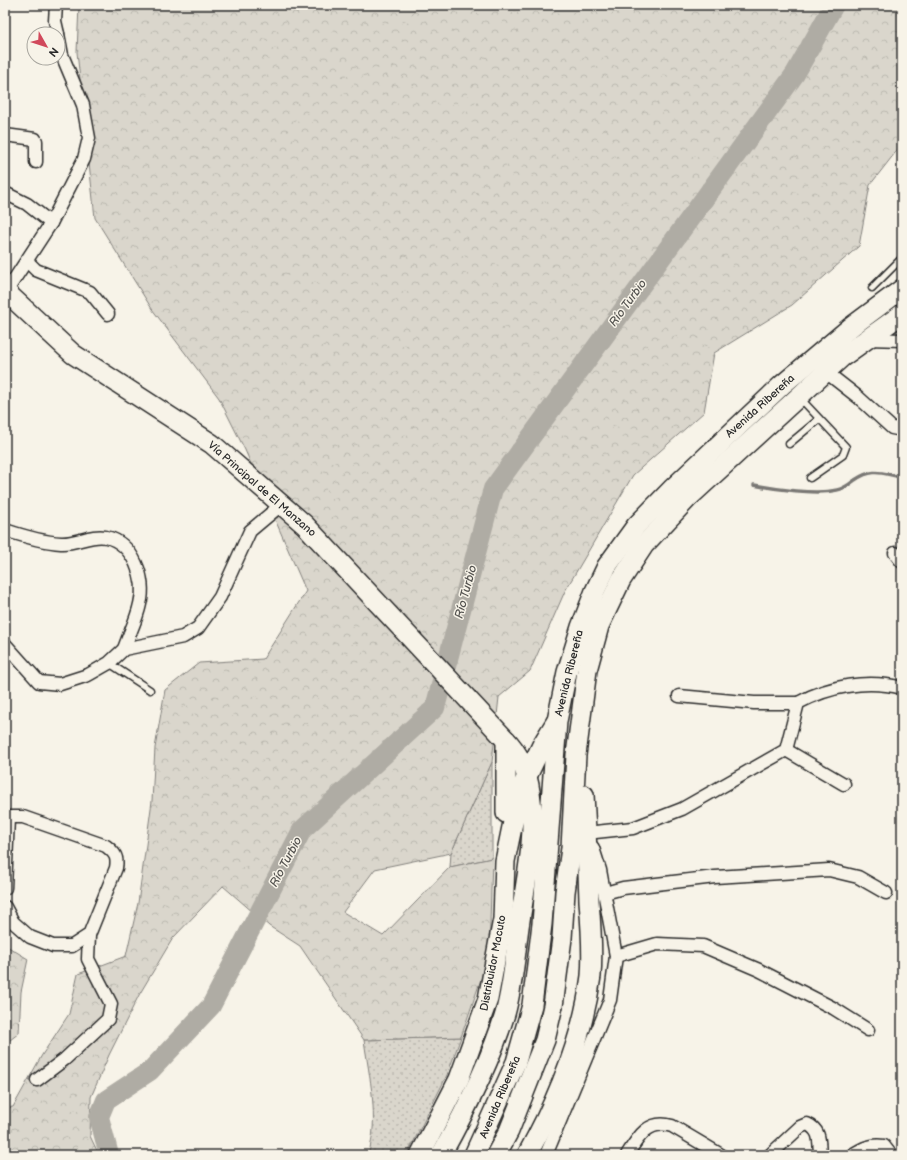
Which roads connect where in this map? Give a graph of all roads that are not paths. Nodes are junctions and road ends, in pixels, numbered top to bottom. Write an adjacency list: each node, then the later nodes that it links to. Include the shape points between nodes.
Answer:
1 (56, 5): 2 (street)
2 (56, 26)
3 (66, 64): 7 (street, via 84,105 89,138 84,159)
4 (5, 135): 5 (street, via 35,139)
5 (36, 162)
6 (5, 193): 7 (street, via 27,204)
7 (51, 223): 9 (street)
8 (902, 258): 10 (lane)
9 (26, 261): 12 (street); 13 (street, via 36,270 90,292)
10 (872, 288)
11 (902, 289): 32 (main road, Avenida Ribereña, via 851,327 782,385 636,526 607,566 594,591 567,672)
12 (6, 292): 23 (main road, Vía Principal de El Manzano, via 73,354 212,444)
13 (108, 314)
14 (902, 314): 15 (main road, Avenida Ribereña)
15 (867, 339): 16 (street); 17 (main road, Avenida Ribereña)
16 (902, 340)
17 (826, 372): 18 (main road, Avenida Ribereña); 20 (street, via 858,396 892,428)
18 (798, 397): 19 (lane); 33 (main road, Avenida Ribereña, via 687,499 644,545 621,580 599,626 587,670)
19 (819, 419): 21 (lane); 22 (lane, via 846,447 843,455)
20 (902, 430)
21 (789, 444)
22 (810, 478)
23 (281, 505): 26 (street, via 250,531 220,597 198,628 183,637); 34 (main road, Vía Principal de El Manzano, via 305,525)
24 (5, 530): 26 (street, via 62,543 105,537 117,540 130,553 142,586 141,597)
25 (5, 644): 27 (street, via 39,682 60,684 88,675)
26 (124, 649): 27 (street)
27 (109, 663): 29 (lane)
28 (902, 688): 31 (street, via 891,685 854,685 817,693)
29 (150, 690)
30 (679, 696): 31 (street, via 754,703)
31 (798, 703): 35 (street)
32 (557, 721): 34 (main road, via 533,744); 36 (main road, Distribuidor Macuto); 53 (main road, Avenida Ribereña, via 542,924 532,1005 516,1062)
33 (578, 737): 39 (main road); 54 (main road, Avenida Ribereña, via 571,848 553,1006 545,1040 509,1131)
34 (508, 741): 36 (main road, Vía Principal de El Manzano); 40 (main road, via 503,845)
35 (786, 750): 37 (street); 39 (street, via 682,809 633,828)
36 (527, 776): 40 (main road, Distribuidor Macuto, via 519,793); 52 (main road, Vía Principal de El Manzano, via 532,803 531,837 512,981 505,1014 471,1098)
37 (844, 784)
38 (6, 817): 41 (street); 45 (street, via 23,817 106,846 116,855 116,868)
39 (587, 837): 42 (street, via 597,859); 48 (main road, via 591,975)
40 (505, 861): 51 (main road, Distribuidor Macuto, via 503,919 488,999 459,1079)
41 (5, 888)
42 (604, 893): 43 (street, via 715,876 829,870 858,877); 46 (street)
43 (886, 893)
44 (5, 907): 45 (street, via 13,922 30,937 53,946 72,946)
45 (89, 935): 50 (street, via 88,960 111,1004 111,1011 108,1019 65,1059)
46 (616, 956): 47 (street, via 658,944 703,946 759,970 833,1008); 49 (street, via 610,1000)
47 (868, 1030)
48 (578, 1034): 49 (street); 55 (main road, via 539,1133)
49 (582, 1068): 56 (street)
50 (37, 1080)
51 (420, 1155)
52 (441, 1155)
53 (474, 1155)
54 (496, 1155)
55 (527, 1155)
56 (546, 1155)
57 (627, 1155): 58 (street, via 646,1130 655,1124 663,1123)
58 (721, 1155)
59 (770, 1155): 60 (street, via 800,1127 807,1124 818,1132)
60 (820, 1155)
61 (852, 1155): 62 (street, via 875,1144 884,1146)
62 (892, 1155)

